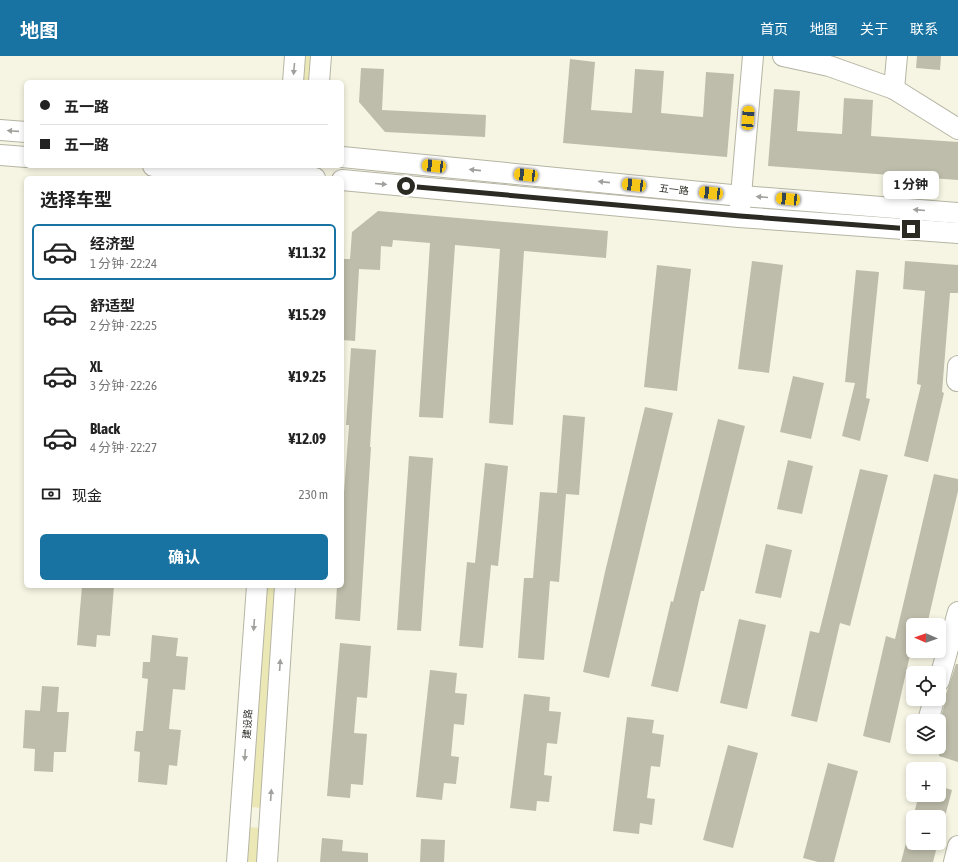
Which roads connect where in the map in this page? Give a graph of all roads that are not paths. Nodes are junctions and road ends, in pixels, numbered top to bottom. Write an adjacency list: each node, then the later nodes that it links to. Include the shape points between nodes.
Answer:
1 (295, 56): 7 (street, one-way to 7)
2 (321, 56): 8 (street)
3 (753, 56): 20 (street)
4 (783, 56): 6 (street)
5 (897, 56): 9 (street)
6 (829, 61): 9 (street)
7 (293, 80)
8 (319, 80)
9 (894, 89): 10 (street)
10 (958, 129)
11 (0, 130): 12 (street, one-way to 11)
12 (24, 132)
13 (0, 155): 14 (street)
14 (24, 157)
15 (344, 157): 20 (street, 五一路, one-way to 15)
16 (191, 168): 17 (street)
17 (285, 173): 18 (street)
18 (301, 176)
19 (344, 180): 22 (street, one-way to 22)
20 (742, 196): 21 (street, 五一路, one-way to 20); 22 (street)
21 (958, 213)
22 (740, 216): 23 (street)
23 (958, 233)
24 (257, 588): 28 (street, 建设路, one-way to 28)
25 (285, 588): 29 (street, one-way to 25)
26 (958, 612): 27 (street)
27 (943, 666)
28 (240, 816): 29 (street); 31 (street, 建设路)
29 (270, 818): 32 (street)
30 (958, 846): 33 (street)
31 (237, 862)
32 (266, 862)
33 (954, 862)

